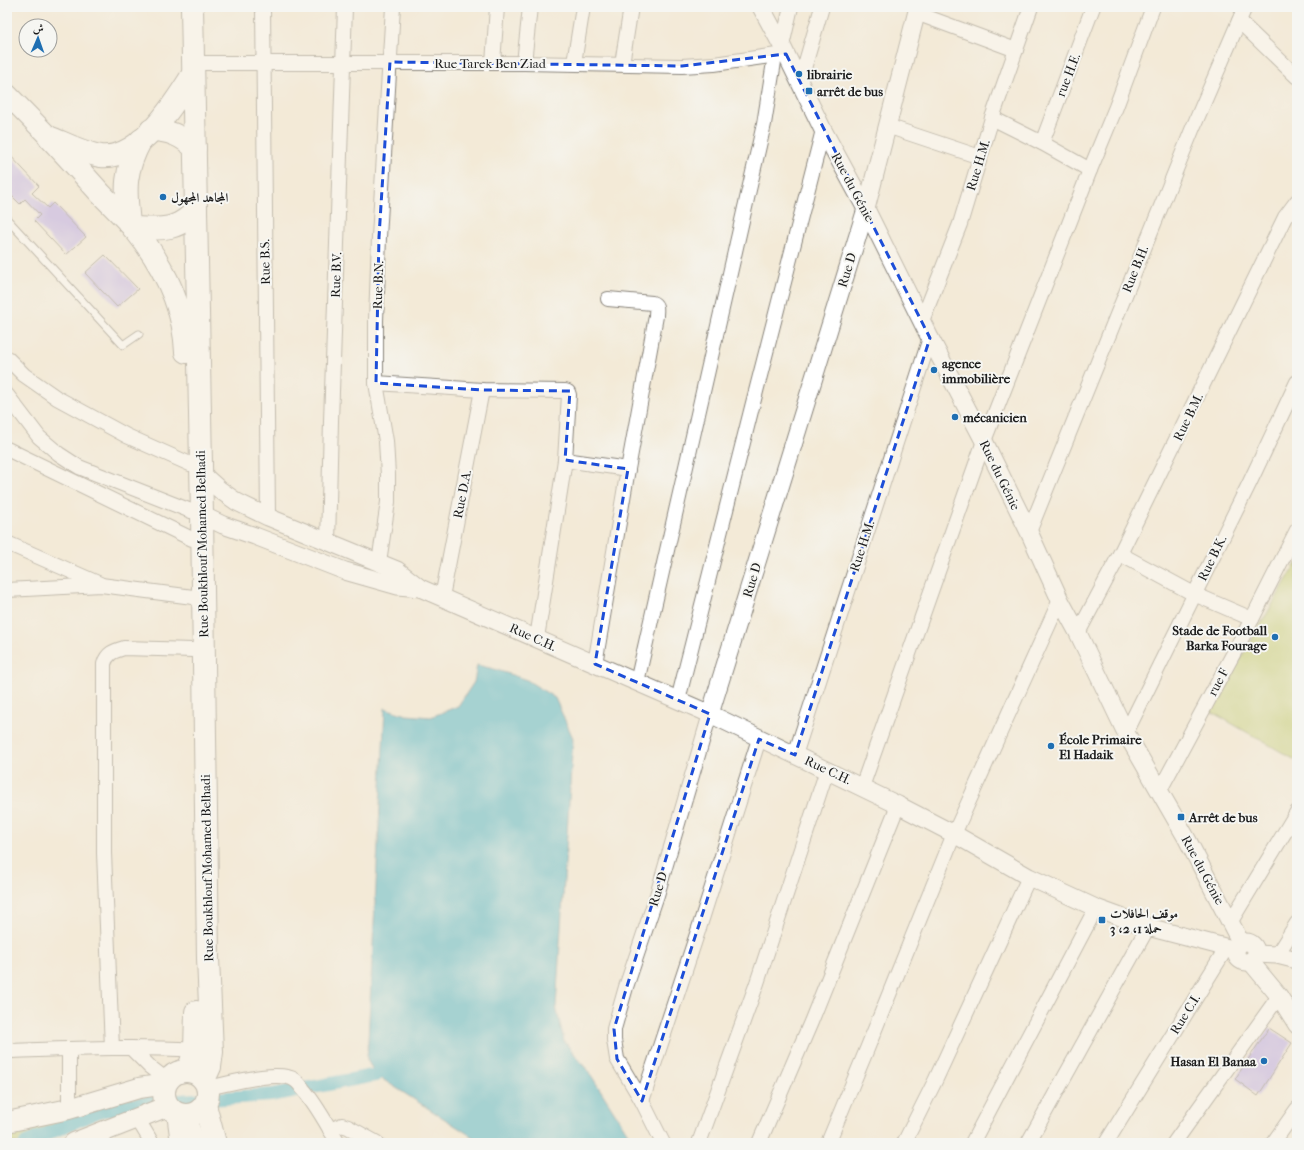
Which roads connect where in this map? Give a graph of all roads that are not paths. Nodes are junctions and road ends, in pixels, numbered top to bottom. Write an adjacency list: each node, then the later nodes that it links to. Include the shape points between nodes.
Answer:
1 (192, 7): 27 (main road, Rue Boukhlouf Mohamed Belhadi)
2 (263, 7): 20 (street, Rue B.S.)
3 (345, 7): 21 (street, Rue B.V.)
4 (393, 7): 22 (street, Rue B.N.)
5 (497, 7): 23 (street)
6 (530, 7): 24 (street)
7 (583, 7): 25 (street)
8 (631, 7): 26 (street)
9 (760, 7): 19 (street, Rue du Génie)
10 (791, 7): 19 (street)
11 (822, 7): 29 (street)
12 (1031, 7): 18 (street, Rue H.M.)
13 (1093, 7): 36 (street, rue H.E.)
14 (1153, 7): 39 (street)
15 (1245, 7): 17 (street, Rue B.H.)
16 (917, 10): 18 (street); 32 (street, Rue D)
17 (1239, 21): 28 (street); 64 (street, Rue B.H., via 1192,130)
18 (1016, 50): 31 (street, Rue H.M.)
19 (781, 52): 26 (street, Rue Tarek Ben Ziad, via 714,64); 29 (street, Rue du Génie); 82 (street)
20 (263, 62): 21 (street, Rue Tarek Ben Ziad); 27 (street, Rue Tarek Ben Ziad); 62 (street, Rue B.S.)
21 (342, 62): 22 (street, Rue Tarek Ben Ziad); 67 (street, Rue B.V.)
22 (390, 62): 23 (street, Rue Tarek Ben Ziad); 51 (street, Rue B.N., via 378,260)
23 (493, 63): 24 (street, Rue Tarek Ben Ziad)
24 (524, 63): 25 (street, Rue Tarek Ben Ziad)
25 (574, 63): 26 (street, Rue Tarek Ben Ziad)
26 (622, 64)
27 (193, 68): 34 (main road, via 174,103); 37 (main road, Rue Boukhlouf Mohamed Belhadi)
28 (1297, 77)
29 (800, 82): 33 (street, Rue du Génie)
30 (7, 94): 35 (main road)
31 (992, 118): 36 (street); 38 (street, Rue H.M.)
32 (887, 126): 38 (street); 42 (street, Rue D)
33 (824, 130): 42 (street, Rue du Génie); 83 (street)
34 (146, 135): 35 (main road, via 121,153 106,156 93,154); 37 (main road, via 168,131 183,138); 44 (main road, via 133,156 127,174 126,197)
35 (49, 137): 44 (main road, Rue Boukhlouf Mohamed Belhadi)
36 (1042, 143): 39 (street)
37 (195, 148): 41 (main road, Rue Boukhlouf Mohamed Belhadi)
38 (980, 157): 46 (street, Rue H.M., via 960,224)
39 (1090, 170): 54 (street)
40 (1297, 201): 68 (street, Rue B.M., via 1285,217)
41 (196, 209): 44 (main road, via 184,222 176,226 158,229); 58 (main road, Rue Boukhlouf Mohamed Belhadi)
42 (866, 209): 46 (street, Rue du Génie); 84 (street, Rue D)
43 (7, 219): 47 (lane, via 123,345)
44 (131, 226): 58 (main road, Rue Boukhlouf Mohamed Belhadi, via 166,278 181,317 186,345)
45 (608, 299): 59 (street, via 652,303 657,307)
46 (922, 321): 48 (street, Rue du Génie)
47 (139, 334)
48 (930, 338): 54 (street, Rue du Génie); 87 (street, Rue H.M.)
49 (7, 358): 58 (street, via 24,375 57,398 127,436)
50 (1297, 382): 73 (street, Rue B.K.)
51 (376, 383): 52 (street); 69 (street, Rue B.N., via 386,441 388,475 388,502)
52 (482, 390): 57 (street, via 568,392); 75 (street, Rue D.A.)
53 (7, 395): 56 (street, via 39,437)
54 (984, 441): 64 (street, Rue du Génie); 89 (street)
55 (7, 449): 60 (street)
56 (68, 460): 60 (street); 61 (street, via 79,467)
57 (565, 460): 59 (street); 79 (street)
58 (196, 468): 61 (main road, Rue Boukhlouf Mohamed Belhadi); 62 (street, Rue C.H., via 237,502)
59 (628, 469): 81 (street)
60 (60, 476): 65 (street)
61 (197, 513): 65 (main road, Rue Boukhlouf Mohamed Belhadi); 71 (street, Rue C.H., via 345,571 398,586); 111 (main road, Rue Boukhlouf Mohamed Belhadi, via 212,1052 210,1067)
62 (268, 517): 67 (street, Rue C.H.)
63 (1297, 530): 77 (street, rue F)
64 (1029, 532): 76 (street, Rue du Génie)
65 (192, 539): 74 (main road, Rue Boukhlouf Mohamed Belhadi)
66 (7, 543): 70 (street)
67 (328, 543): 69 (street, Rue C.H.)
68 (1120, 554): 73 (street); 78 (street, Rue B.M.)
69 (379, 562): 71 (street, Rue C.H., via 397,570)
70 (102, 585): 72 (street); 74 (street)
71 (420, 588): 75 (street, Rue C.H.)
72 (7, 590)
73 (1194, 594): 77 (street); 85 (street, Rue B.K.)
74 (193, 597): 80 (main road, Rue Boukhlouf Mohamed Belhadi)
75 (442, 597): 79 (street, Rue C.H.)
76 (1060, 600): 78 (street, Rue du Génie); 93 (street)
77 (1252, 619): 90 (street, rue F)
78 (1078, 633): 85 (street, Rue du Génie)
79 (537, 638): 81 (street, Rue C.H.)
80 (193, 650): 105 (street, via 124,648 109,654 104,664 104,853); 108 (main road, Rue Boukhlouf Mohamed Belhadi)
81 (595, 664): 82 (street, Rue C.H.)
82 (637, 682): 83 (street, Rue C.H.)
83 (678, 700): 84 (street, Rue C.H.)
84 (710, 714): 86 (street, Rue C.H.); 112 (street, Rue D, via 614,1029 617,1059)
85 (1126, 732): 90 (street, Rue du Génie)
86 (759, 739): 87 (street, Rue C.H.); 112 (street)
87 (795, 755): 88 (street, Rue C.H.)
88 (827, 770): 89 (street, Rue C.H.); 127 (street, via 757,983)
89 (862, 786): 91 (street, Rue C.H.)
90 (1160, 790): 96 (street, Rue du Génie)
91 (898, 805): 93 (street, Rue C.H.); 128 (street, via 811,1022)
92 (1297, 812): 96 (street)
93 (954, 834): 94 (street, Rue C.H.); 129 (street)
94 (1029, 877): 95 (street, Rue C.H.); 130 (street)
95 (1096, 908): 98 (street, Rue C.H.); 131 (street)
96 (1231, 921): 99 (street, Rue du Génie)
97 (1297, 923): 100 (street)
98 (1148, 927): 99 (street, Rue C.H.); 132 (street)
99 (1235, 946): 101 (street, Rue C.H., via 1250,942 1256,949); 133 (street, Rue C.I.)
100 (1277, 955): 101 (street); 102 (street)
101 (1253, 957): 103 (street)
102 (1297, 960)
103 (1278, 996): 104 (street); 134 (street)
104 (1297, 1025)
105 (112, 1048): 106 (street); 107 (street)
106 (131, 1048): 108 (street); 110 (street)
107 (69, 1049): 109 (street); 113 (street)
108 (195, 1050): 111 (main road, Rue Boukhlouf Mohamed Belhadi)
109 (7, 1051)
110 (167, 1082): 111 (main road, via 180,1072); 113 (main road); 115 (main road, via 165,1099)
111 (201, 1086): 115 (main road, via 200,1111 192,1115); 118 (street, via 252,1078 288,1077 296,1080 310,1096); 123 (main road)
112 (642, 1101): 126 (street, Rue D)
113 (69, 1109): 117 (main road)
114 (1297, 1109): 135 (street)
115 (176, 1112): 116 (main road); 121 (main road); 122 (main road)
116 (137, 1118): 119 (main road); 120 (street)
117 (7, 1122)
118 (330, 1130): 124 (street); 125 (street, via 342,1125 348,1126)
119 (74, 1143)
120 (152, 1143)
121 (181, 1143)
122 (194, 1143)
123 (215, 1143)
124 (338, 1143)
125 (377, 1143)
126 (663, 1143)
127 (699, 1143)
128 (759, 1143)
129 (828, 1143)
130 (904, 1143)
131 (972, 1143)
132 (1028, 1143)
133 (1106, 1143)
134 (1174, 1143)
135 (1273, 1143)

